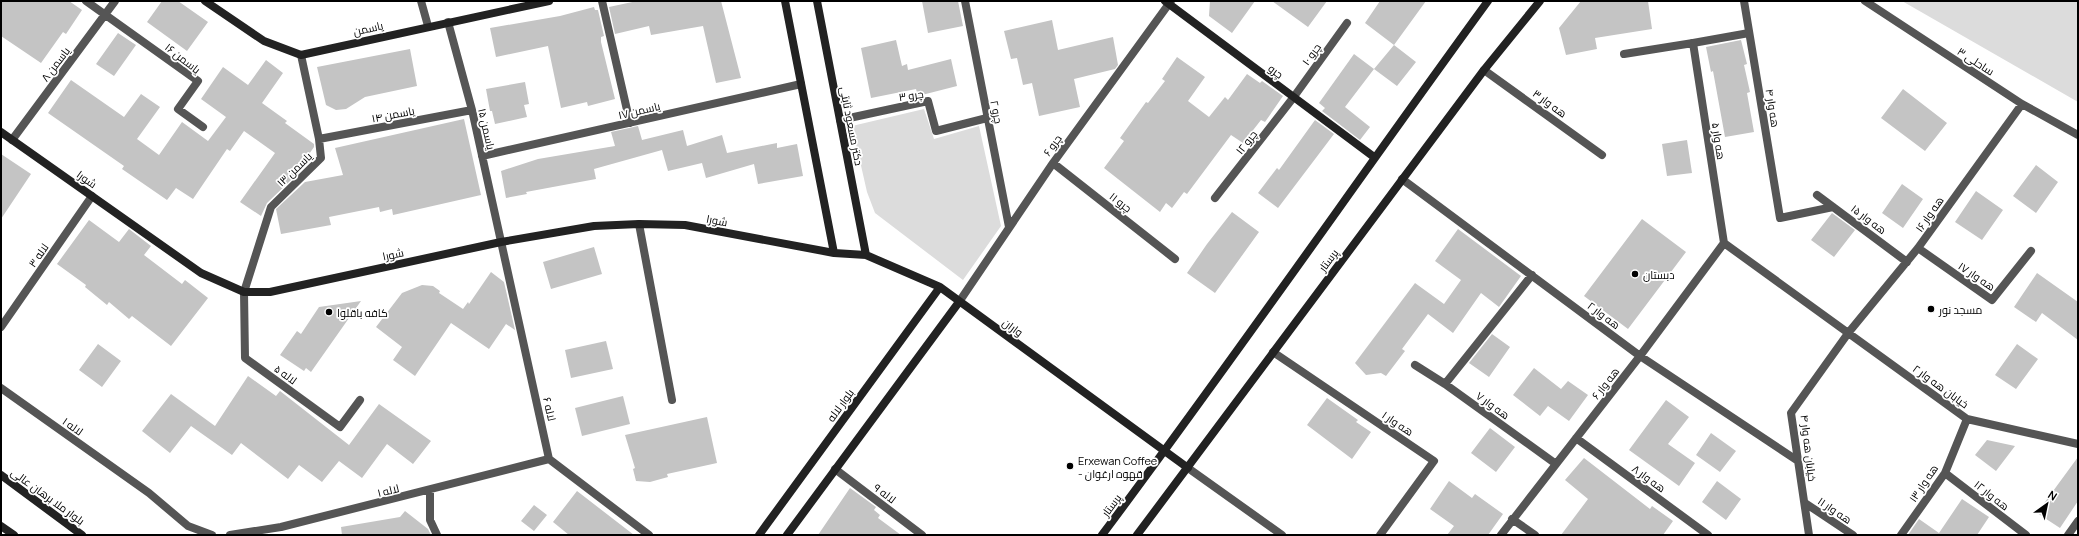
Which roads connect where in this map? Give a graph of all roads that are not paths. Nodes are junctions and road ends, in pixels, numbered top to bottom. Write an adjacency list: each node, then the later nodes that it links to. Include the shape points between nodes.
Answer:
1 (86, 1): 15 (street)
2 (115, 1): 15 (street, یاسمن ۸)
3 (421, 1): 18 (street)
4 (549, 1): 16 (street, یاسمن)
5 (602, 1): 30 (street)
6 (785, 1): 24 (street)
7 (817, 1): 29 (street, دکتر مسعود ثابتی)
8 (965, 1): 28 (street, چرو ۲)
9 (1488, 1): 38 (street, پرستار)
10 (1540, 1): 23 (street, پرستار)
11 (1744, 1): 19 (street, هه وار ۴)
12 (1865, 1): 26 (street, ساحلی ۳)
13 (209, 2): 22 (street, via 264,41)
14 (1168, 2): 25 (street, چرو); 39 (street, چرو ۶)
15 (105, 14): 31 (street, یاسمن ۱۶, via 198,82 178,109); 35 (street, یاسمن ۸)
16 (448, 22): 18 (street, یاسمن); 27 (street, یاسمن ۱۵)
17 (1347, 23): 25 (street, چرو ۱۰)
18 (428, 26): 22 (street, یاسمن)
19 (1750, 33): 20 (street); 44 (street, هه وار ۴, via 1780,218)
20 (1693, 43): 21 (street); 48 (street, هه وار ۵)
21 (1624, 54)
22 (302, 55): 34 (street, یاسمن ۱۳)
23 (1484, 70): 36 (street, هه وار ۳); 40 (street, پرستار)
24 (801, 84): 30 (street, یاسمن ۱۷); 51 (street)
25 (1293, 98): 38 (street, چرو); 43 (street, چرو ۱۲)
26 (2022, 104): 33 (street, ساحلی ۳); 49 (street, هه وار ۱۶)
27 (472, 110): 34 (street, یاسمن ۱۴); 37 (street, یاسمن ۱۵)
28 (987, 118): 29 (street, چرو ۳, via 936,131 928,101); 46 (street, چرو ۲)
29 (840, 120): 52 (street, دکتر مسعود ثابتی)
30 (630, 123): 37 (street, یاسمن ۱۷)
31 (203, 127)
32 (1, 132): 35 (street, شورا)
33 (2078, 134)
34 (319, 139): 57 (street, یاسمن ۱۳, via 321,158 271,207)
35 (12, 140): 42 (street, شورا)
36 (1602, 155)
37 (482, 156): 47 (street, یاسمن ۱۵)
38 (1374, 157): 71 (street, پرستار)
39 (1053, 163): 46 (street, چرو ۶); 53 (street, چرو ۱۱)
40 (1402, 179): 55 (street, هه وار ۲); 61 (street, پرستار)
41 (1817, 195): 44 (street, هه وار ۱۵)
42 (92, 196): 57 (street, شورا, via 201,273); 59 (street, لاله ۳)
43 (1215, 198)
44 (1833, 207): 54 (street, هه وار ۱۵)
45 (639, 224): 47 (street, شورا, via 594,226); 51 (street, شورا, via 685,225); 67 (street)
46 (1009, 227): 58 (street, چرو ۶)
47 (501, 242): 57 (street, شورا, via 270,292); 72 (street, لاله ۶)
48 (1724, 243): 60 (street, خیابان هه وار ۲); 62 (street, هه وار ۶)
49 (1918, 248): 50 (street, هه وار ۱۷, via 1992,300); 54 (street, هه وار ۱۶)
50 (2031, 250)
51 (834, 253): 52 (street, واران)
52 (866, 255): 56 (street, واران)
53 (1175, 259)
54 (1907, 262): 60 (street, هه وار ۱۶)
55 (1532, 275): 62 (street, هه وار ۲); 64 (street)
56 (940, 287): 58 (street, واران); 90 (street, بلوار لاله)
57 (244, 292): 66 (street, لاله ۵, via 244,358 340,427)
58 (959, 302): 71 (street, واران); 76 (street)
59 (1, 327)
60 (1848, 332): 68 (street, خیابان هه وار ۲); 73 (street, خیابان هه وار ۴, via 1791,413)
61 (1272, 352): 75 (street, پرستار); 96 (street, هه وار ۱, via 1434,461)
62 (1640, 356): 69 (street, هه وار ۶); 73 (street, هه وار ۲)
63 (1415, 365): 64 (street, هه وار ۷)
64 (1445, 384): 74 (street, هه وار ۷)
65 (1, 388): 86 (street, لاله ۱, via 149,493 188,526)
66 (360, 400)
67 (672, 400)
68 (1968, 419): 70 (street, خیابان هه وار ۲); 77 (street, هه وار ۱۳)
69 (1576, 438): 74 (street, هه وار ۶); 99 (street, هه وار ۸)
70 (2078, 444)
71 (1166, 450): 75 (street); 93 (street, پرستار)
72 (549, 459): 79 (street, لاله ۱); 89 (street)
73 (1798, 461): 80 (street, خیابان هه وار ۴)
74 (1556, 464): 81 (street, هه وار ۶)
75 (1188, 468): 94 (street, پرستار); 95 (street)
76 (835, 469): 91 (street); 92 (street, لاله ۹)
77 (1945, 472): 102 (street, هه وار ۱۳); 103 (street, هه وار ۱۲)
78 (1, 475): 85 (street, بلوار ملا برهان عالی)
79 (430, 491): 87 (street, لاله ۱, via 281,527); 88 (street, via 430,520)
80 (1805, 502): 100 (street, خیابان هه وار ۴); 101 (street, هه وار ۱۱)
81 (1512, 519): 97 (street, هه وار ۶); 98 (street)
82 (2078, 521): 104 (street)
83 (1, 526): 84 (street)
84 (14, 535)
85 (82, 535)
86 (212, 535)
87 (230, 535)
88 (437, 535)
89 (649, 535)
90 (758, 535)
91 (787, 535)
92 (922, 535)
93 (1102, 535)
94 (1137, 535)
95 (1282, 535)
96 (1380, 535)
97 (1501, 535)
98 (1535, 535)
99 (1708, 535)
100 (1809, 535)
101 (1853, 535)
102 (1901, 535)
103 (2026, 535)
104 (2068, 535)

